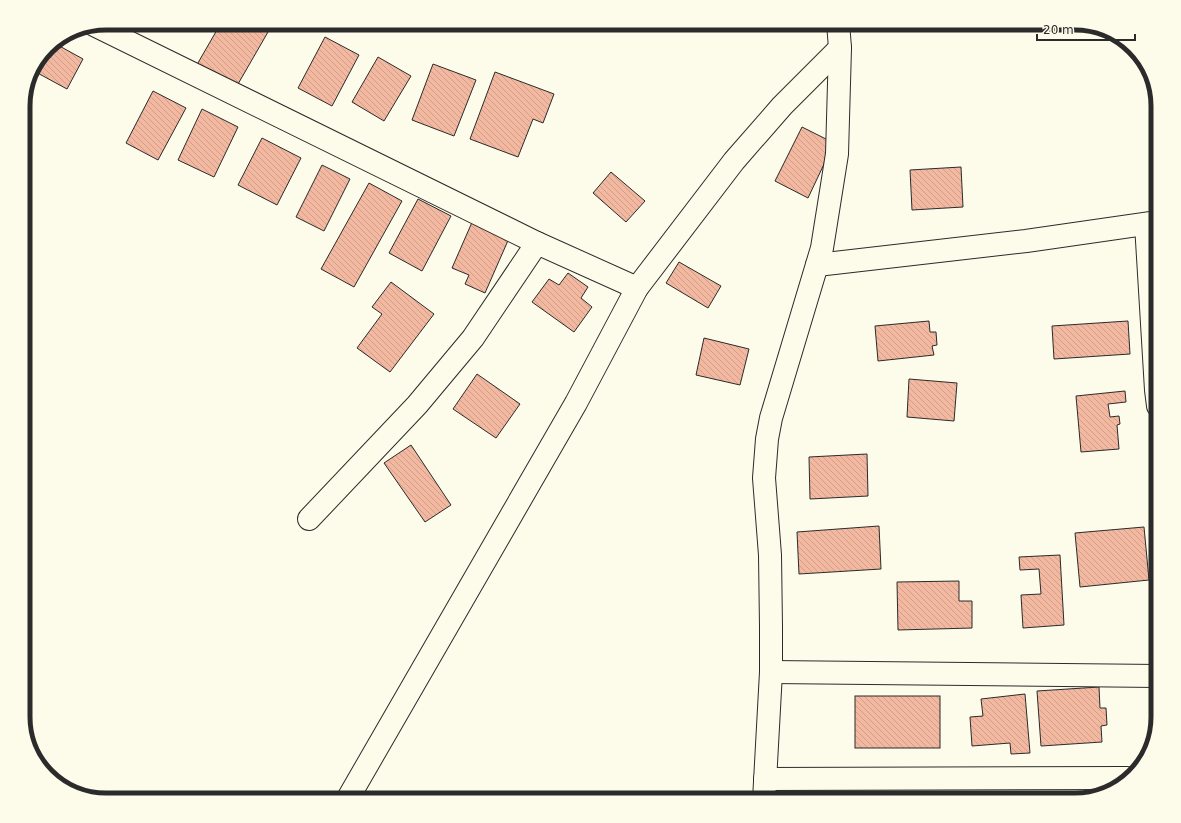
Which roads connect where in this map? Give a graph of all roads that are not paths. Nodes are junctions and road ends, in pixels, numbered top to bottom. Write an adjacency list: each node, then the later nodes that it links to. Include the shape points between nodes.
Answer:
1 (103, 30): 5 (street)
2 (839, 30): 3 (street)
3 (840, 48): 6 (street, via 837,154 822,248); 7 (street, via 782,106 734,161)
4 (1151, 223): 6 (street, via 1026,241)
5 (536, 243): 7 (street); 8 (street, via 468,344 417,405)
6 (816, 265): 9 (street, via 767,439 764,478 770,555)
7 (637, 288): 13 (street, via 576,403)
8 (309, 519)
9 (771, 672): 10 (street); 12 (street)
10 (1151, 676)
11 (1119, 778): 12 (street)
12 (764, 790)
13 (351, 793)

